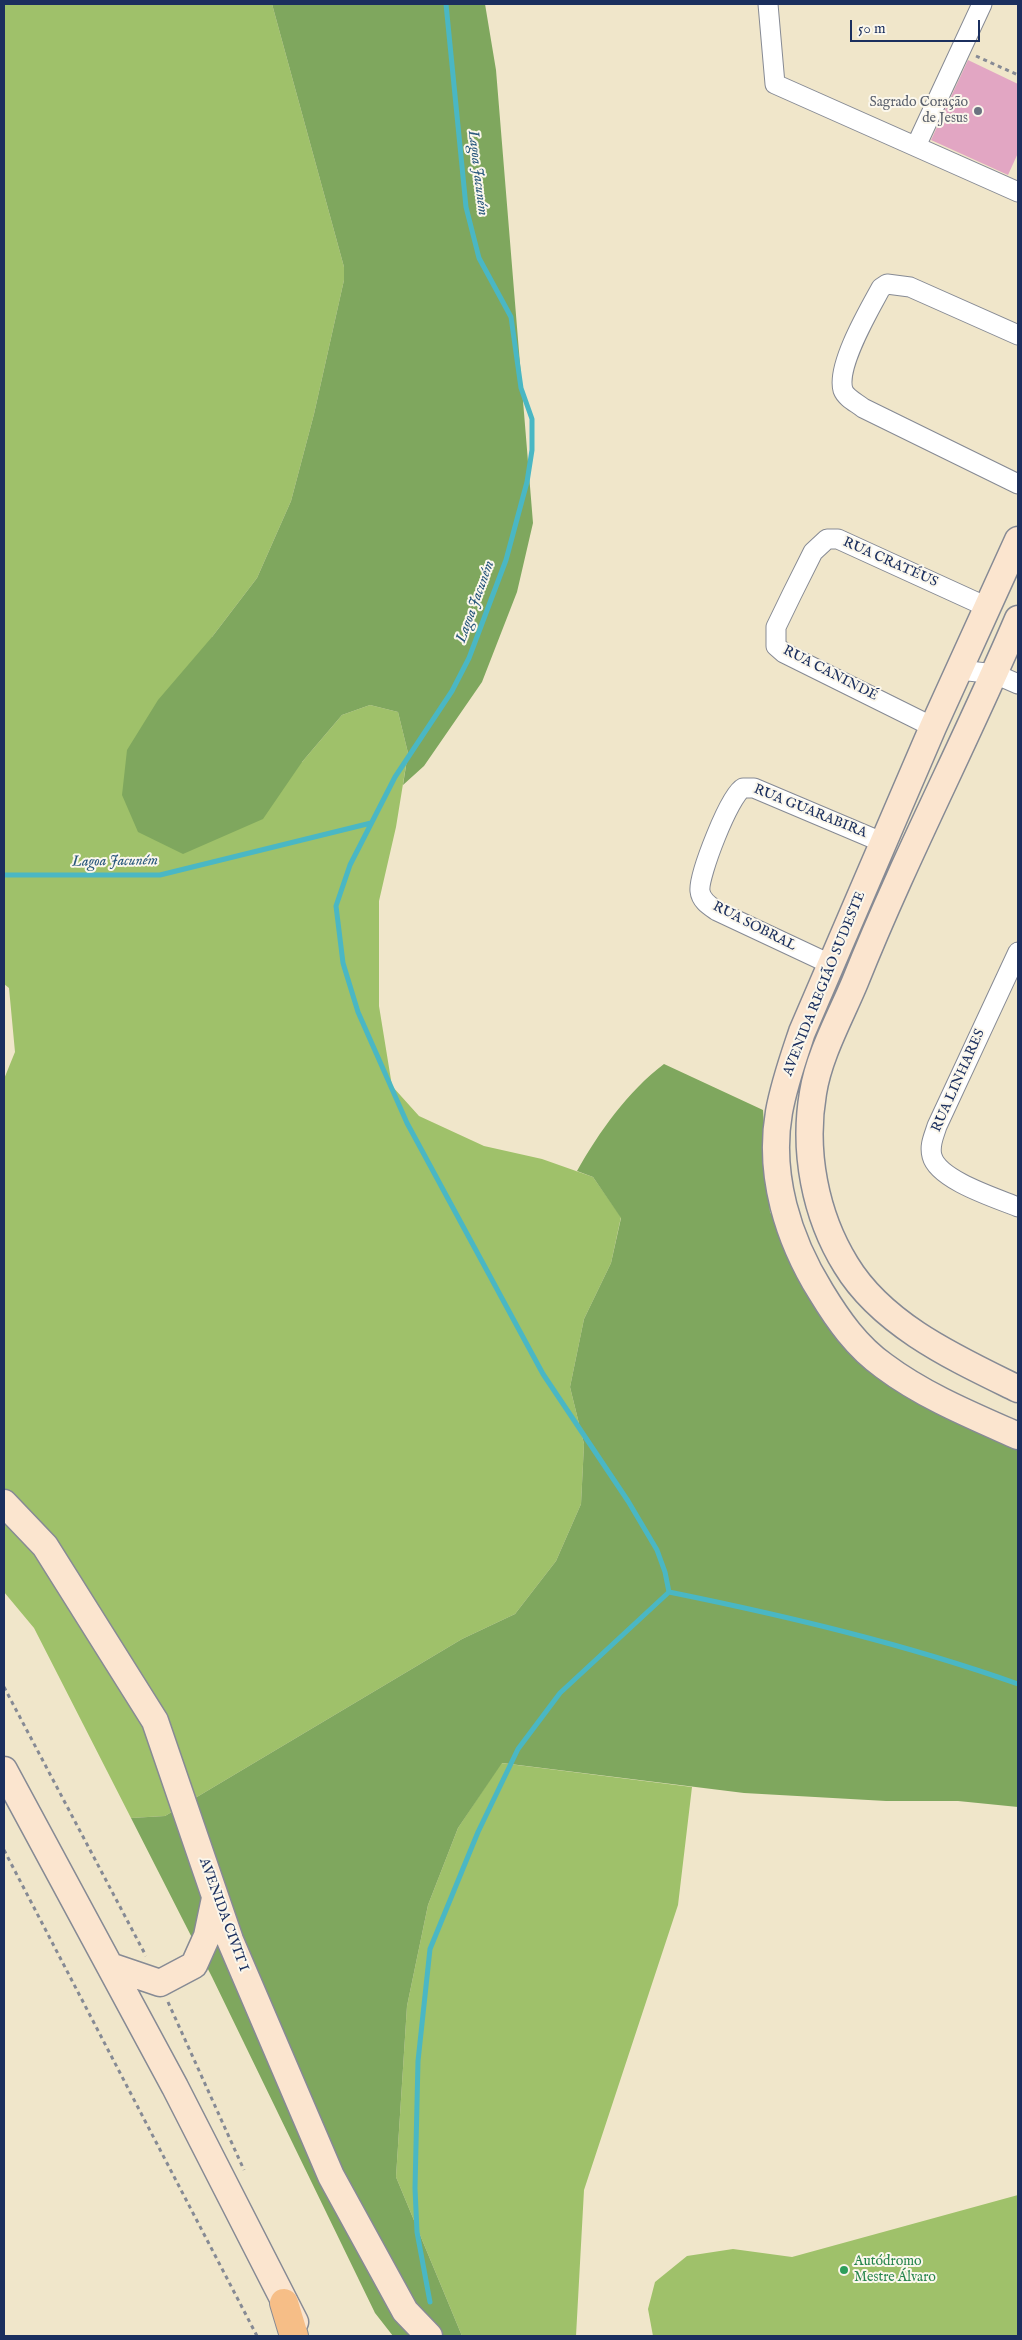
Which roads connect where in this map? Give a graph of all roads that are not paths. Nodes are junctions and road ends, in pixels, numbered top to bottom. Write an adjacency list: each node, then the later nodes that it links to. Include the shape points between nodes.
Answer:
1 (768, 4): 3 (street, via 775,84)
2 (982, 4): 3 (street)
3 (916, 146): 4 (street)
4 (1018, 192)
5 (1018, 335): 6 (street, via 910,287 887,284 881,288 854,338 842,382 844,392 863,408)
6 (1018, 484)
7 (1018, 540): 9 (street, AVENIDA REGIÃO SUDESTE)
8 (792, 594): 9 (street, RUA CRATÉUS, via 813,552 823,540 831,538); 14 (street, RUA CANINDÉ, via 776,627 775,641 779,650)
9 (987, 607): 11 (street, AVENIDA REGIÃO SUDESTE)
10 (1018, 619): 12 (street, AVENIDA REGIÃO SUDESTE)
11 (960, 670): 12 (street); 14 (street, AVENIDA REGIÃO SUDESTE)
12 (995, 674): 13 (street); 17 (street, AVENIDA REGIÃO SUDESTE)
13 (1018, 684)
14 (933, 726): 16 (street, AVENIDA REGIÃO SUDESTE)
15 (712, 846): 16 (street, RUA GUARABIRA, via 734,794 749,787); 19 (street, RUA SOBRAL, via 700,884 702,898 707,904)
16 (878, 854): 17 (street); 19 (street, AVENIDA REGIÃO SUDESTE)
17 (900, 879): 21 (street, AVENIDA REGIÃO SUDESTE, via 825,1051 813,1092 810,1127 816,1196 830,1237 847,1267 889,1313 948,1353)
18 (1018, 952): 20 (street, RUA LINHARES, via 937,1126 931,1149 932,1158 944,1173 980,1192)
19 (830, 964): 22 (street, AVENIDA REGIÃO SUDESTE, via 802,1032 778,1114 777,1166 793,1241 837,1318 860,1346 918,1387)
20 (1018, 1206)
21 (1018, 1389)
22 (1018, 1436)
23 (4, 1503): 25 (street, AVENIDA CIVIT I, via 45,1546 154,1720)
24 (4, 1770): 26 (street)
25 (215, 1897): 26 (street, via 207,1936 194,1965 160,1983); 30 (street, AVENIDA CIVIT I, via 230,1940 330,2176 405,2311)
26 (110, 1966): 27 (street)
27 (284, 2302): 28 (main road); 29 (street)
28 (294, 2336)
29 (302, 2336)
30 (429, 2336)

